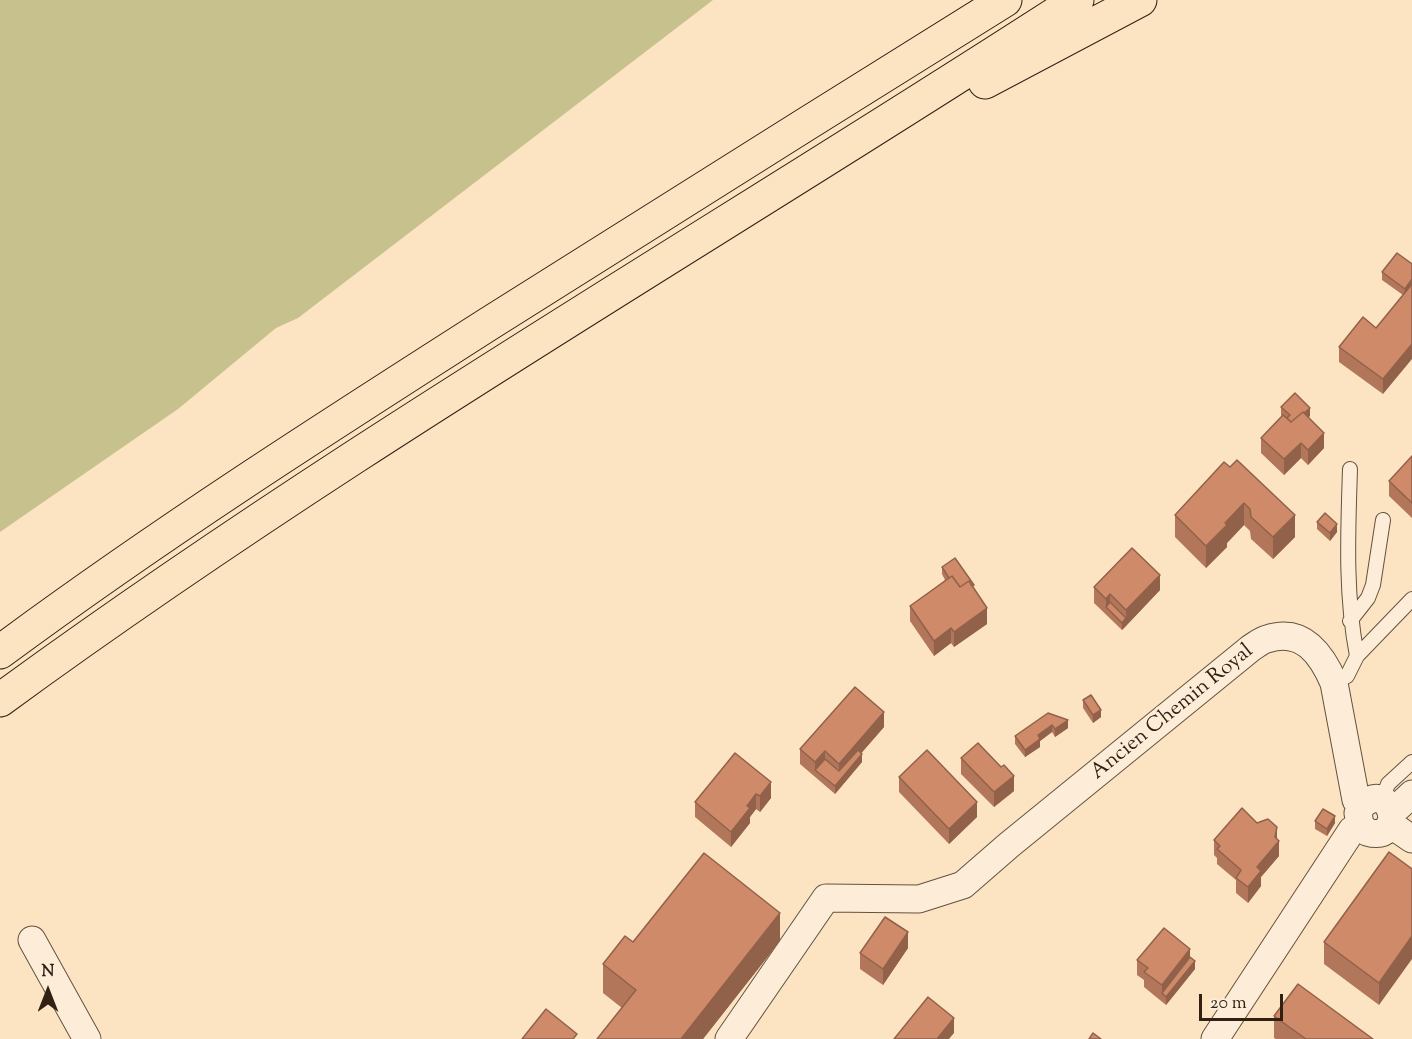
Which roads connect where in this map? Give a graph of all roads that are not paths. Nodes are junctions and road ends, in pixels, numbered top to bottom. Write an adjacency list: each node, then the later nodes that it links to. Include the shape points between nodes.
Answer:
1 (971, 0): 5 (highway)
2 (1005, 0): 5 (highway)
3 (1077, 0): 6 (highway)
4 (1140, 0): 6 (highway)
5 (742, 163): 11 (highway, via 320,431)
6 (768, 196): 14 (highway, via 179,573)
7 (1350, 468): 10 (lane)
8 (1383, 520): 10 (lane, via 1373,585)
9 (1412, 599): 12 (lane)
10 (1350, 621): 12 (lane)
11 (0, 652)
12 (1357, 657): 13 (lane, via 1347,676)
13 (1334, 683): 16 (street, Ancien Chemin Royal, via 1356,800); 19 (street, Ancien Chemin Royal, via 1318,653 1301,640 1286,636 1267,639 1251,648 963,885 919,899 826,898)
14 (0, 700)
15 (1412, 762): 16 (lane, via 1388,784)
16 (1387, 814): 20 (street, via 1352,830)
17 (32, 940): 18 (street)
18 (87, 1039)
19 (729, 1039)
20 (1215, 1039)

